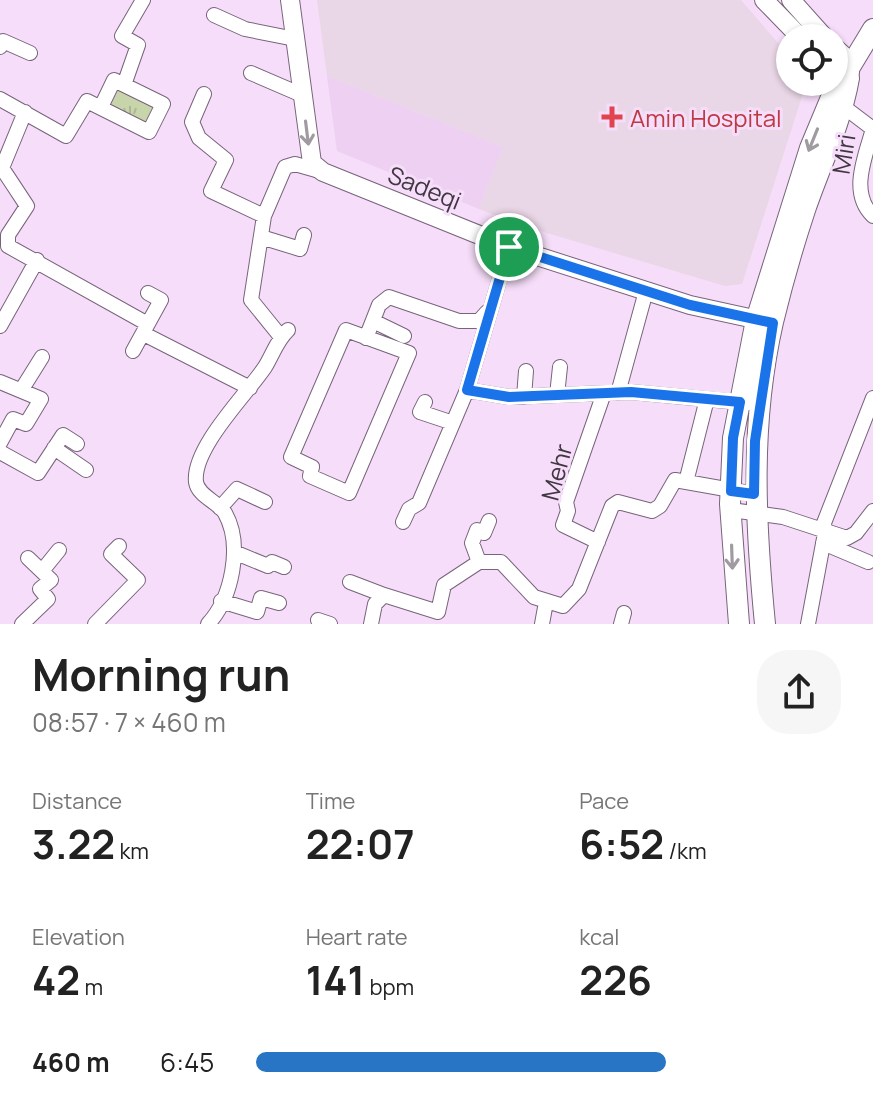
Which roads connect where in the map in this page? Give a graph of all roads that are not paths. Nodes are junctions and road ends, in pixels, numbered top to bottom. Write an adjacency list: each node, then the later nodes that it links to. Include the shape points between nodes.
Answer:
1 (143, 0): 14 (street, via 122,36 138,45)
2 (290, 0): 8 (street)
3 (764, 0): 6 (street)
4 (791, 0): 7 (street)
5 (214, 15): 8 (street)
6 (787, 24)
7 (812, 24)
8 (295, 39): 16 (street)
9 (870, 42): 12 (main road)
10 (0, 47): 11 (street, via 3,41)
11 (30, 53)
12 (848, 65)
13 (251, 73): 16 (street)
14 (124, 85): 20 (street, via 114,80); 20 (street, via 163,104 149,132)
15 (204, 94): 26 (street, via 192,122 199,138 226,160 211,191)
16 (302, 95): 25 (street, one-way to 25, via 312,163)
17 (832, 96): 37 (main road, one-way to 37, via 810,148)
18 (843, 96): 21 (main road)
19 (0, 99): 22 (street)
20 (101, 107): 22 (street, via 87,101 66,136)
21 (844, 107): 23 (street, Miri, via 873,129); 37 (main road)
22 (25, 112): 24 (street)
23 (870, 149): 27 (street, Miri, via 859,181 865,209)
24 (1, 168): 28 (street, via 27,206)
25 (323, 172): 26 (street, via 295,164 285,167); 31 (street, Sadeqi)
26 (264, 216): 30 (street)
27 (873, 216)
28 (4, 233): 32 (street, via 8,246)
29 (304, 235): 30 (street, via 300,249)
30 (261, 237): 47 (street, via 251,300 285,334)
31 (509, 247): 33 (street, Sadeqi); 35 (street)
32 (37, 260): 38 (street); 39 (street)
33 (646, 291): 37 (street, Sadeqi); 50 (street)
34 (148, 293): 39 (street, via 161,300)
35 (487, 312): 36 (street, via 479,321 459,321 389,297); 49 (street)
36 (373, 321): 40 (street); 41 (street)
37 (764, 321): 56 (main road)
38 (0, 326)
39 (145, 329): 42 (street); 47 (street)
40 (404, 336)
41 (366, 338): 41 (street, via 346,330 291,457 312,467 310,476 349,493 409,353)
42 (133, 351)
43 (42, 357): 48 (street)
44 (560, 367): 51 (street)
45 (526, 371): 52 (street)
46 (0, 382): 48 (street)
47 (250, 388): 68 (street, via 202,456 196,478 197,487)
48 (22, 389): 59 (street, via 41,399 26,424 13,419)
49 (467, 390): 52 (street); 57 (street)
50 (611, 393): 51 (street); 54 (street); 73 (street, Mehr, via 566,502 563,525)
51 (557, 395): 52 (street)
52 (524, 397)
53 (873, 398): 58 (street)
54 (707, 399): 56 (street); 64 (street)
55 (425, 402): 57 (street, via 420,412)
56 (750, 403): 65 (main road, via 733,438); 67 (main road)
57 (453, 423): 70 (street, via 419,503)
58 (867, 430): 72 (street, via 824,523)
59 (0, 443)
60 (77, 444): 61 (street, via 63,435)
61 (54, 448): 62 (street, via 38,473); 63 (street)
62 (0, 452)
63 (86, 470)
64 (686, 482): 65 (street); 73 (street, via 675,480 652,511 618,502 612,506)
65 (731, 501): 67 (street); 94 (main road, one-way to 94)
66 (265, 502): 68 (street, via 237,489)
67 (754, 504): 72 (street); 95 (main road)
68 (220, 508): 76 (street, via 235,540)
69 (873, 511): 72 (street, via 847,538)
70 (403, 522)
71 (478, 526): 78 (street, via 472,543)
72 (824, 538): 79 (street); 96 (street)
73 (598, 542): 86 (street, via 579,589 563,606)
74 (119, 546): 89 (street, via 111,554 138,580)
75 (59, 550): 81 (street)
76 (234, 552): 80 (street); 84 (street)
77 (28, 558): 81 (street)
78 (479, 562): 86 (street, via 501,562 534,597); 87 (street, via 444,585 438,612)
79 (868, 562)
80 (284, 567)
81 (42, 571): 88 (street, via 51,580 40,589 48,599)
82 (350, 582): 83 (street)
83 (384, 595): 87 (street); 91 (street, via 375,604)
84 (221, 601): 85 (street, via 257,612 261,598); 90 (street)
85 (279, 603)
86 (549, 604): 93 (street)
87 (426, 608): 92 (street)
88 (22, 624)
89 (95, 624)
90 (208, 624)
91 (371, 624)
92 (425, 624)
93 (542, 624)
94 (739, 624)
95 (765, 624)
96 (808, 624)

